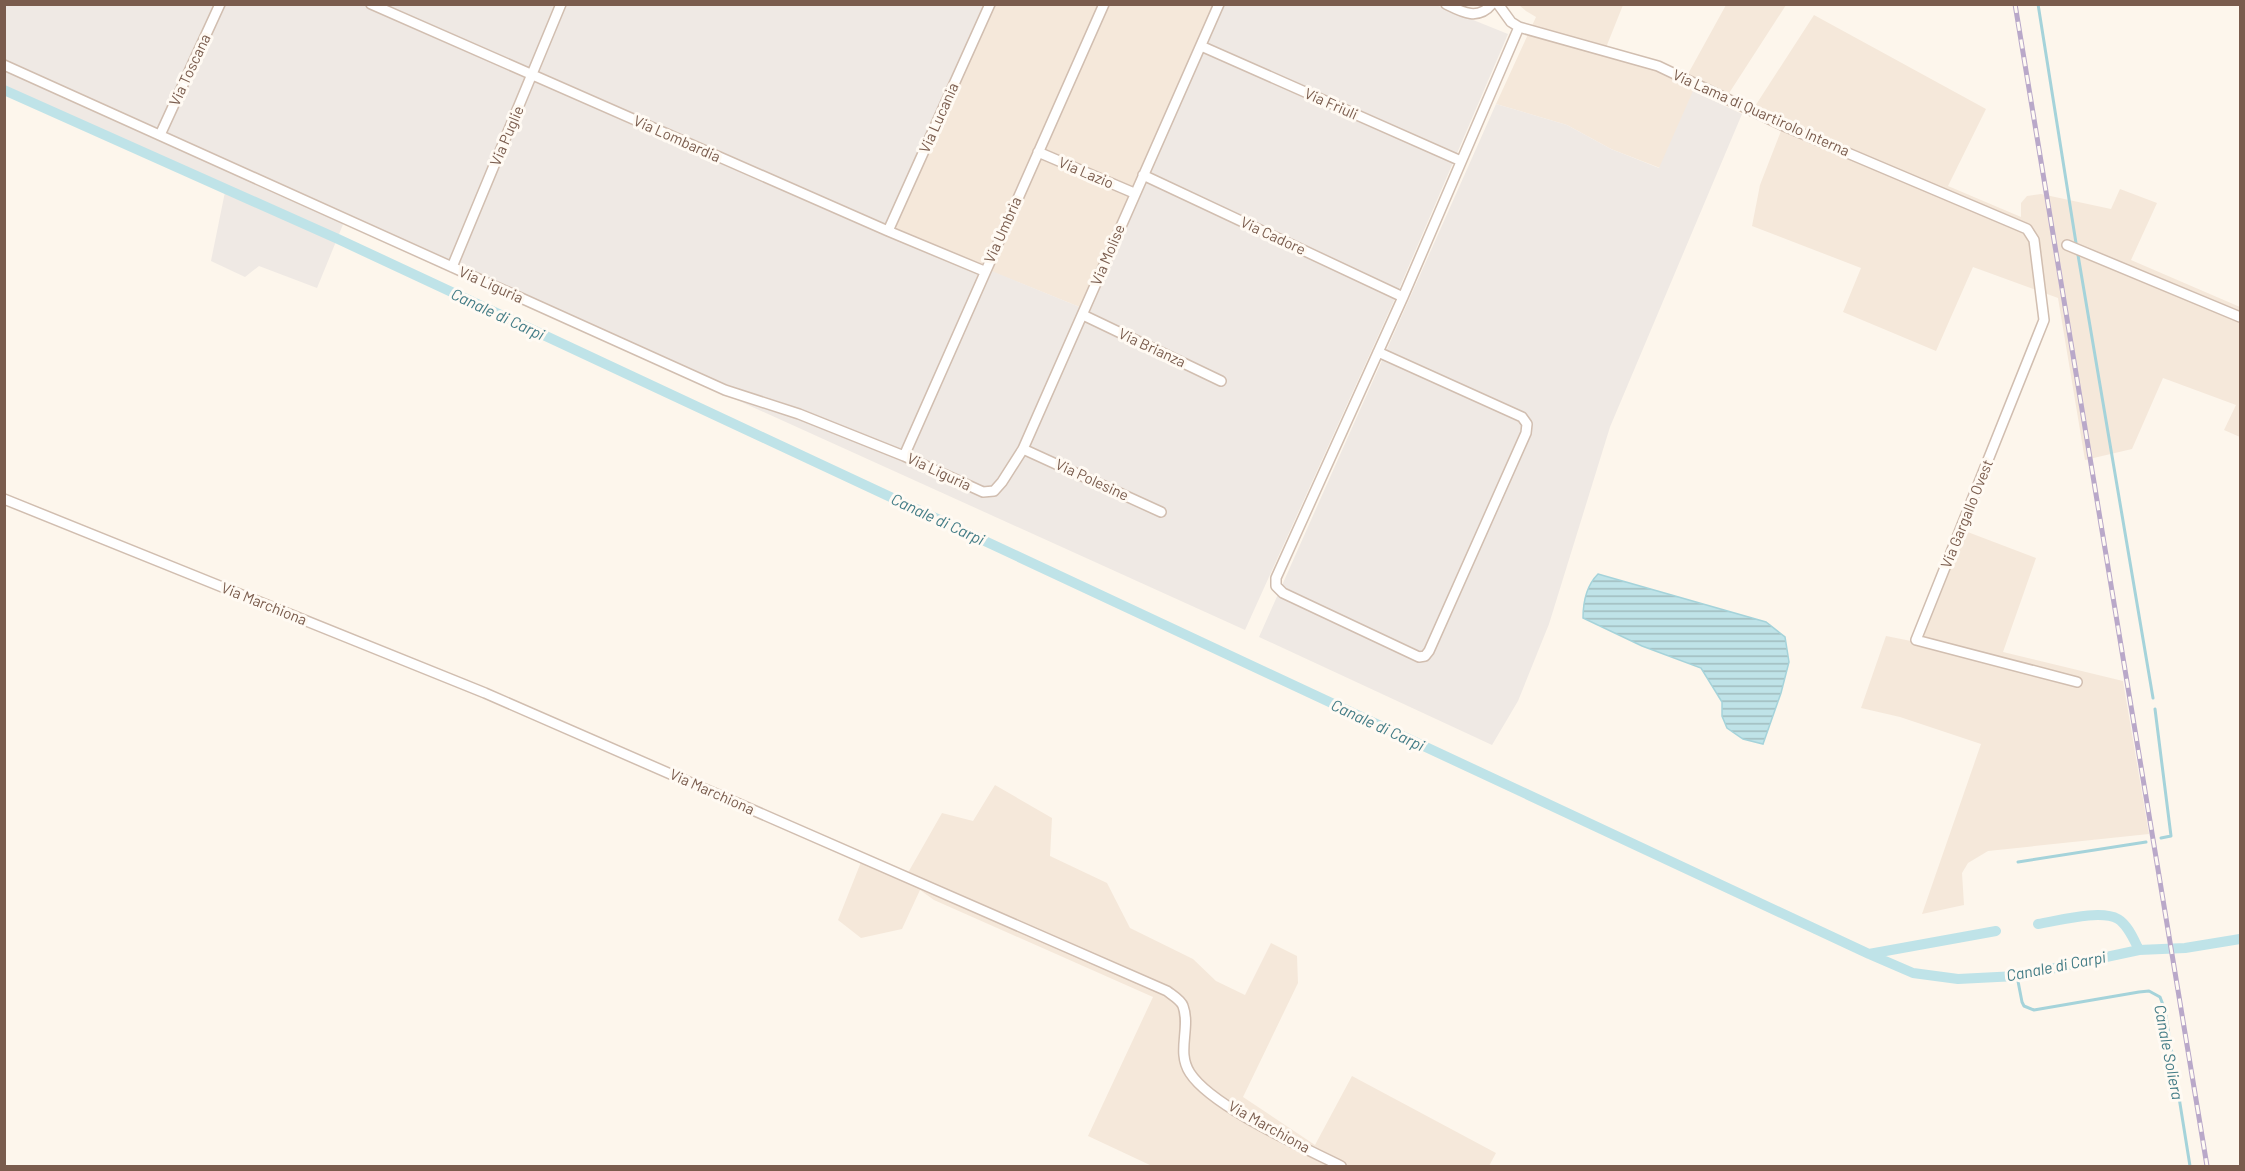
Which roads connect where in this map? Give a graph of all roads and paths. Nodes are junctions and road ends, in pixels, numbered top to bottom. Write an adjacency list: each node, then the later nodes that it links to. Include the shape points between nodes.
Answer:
1 (220, 4): 14 (street, Via Toscana)
2 (371, 4): 13 (street, Via Lombardia)
3 (561, 4): 13 (street, Via Puglie)
4 (990, 4): 20 (street, Via Lucania)
5 (1104, 4): 15 (street, Via Umbria)
6 (1219, 4): 11 (street, Via Molise)
7 (1446, 4): 8 (street, via 1471,14)
8 (1492, 4)
9 (1498, 4): 10 (street)
10 (1519, 27): 16 (street); 19 (street, Via Lama di Quartirolo Interna, via 1658,66 1784,126)
11 (1201, 46): 16 (street, Via Friuli); 17 (street, Via Molise)
12 (4, 65): 14 (street, Via Liguria)
13 (532, 75): 20 (street, Via Lombardia); 22 (street, Via Puglie)
14 (160, 135): 22 (street, Via Liguria)
15 (1038, 152): 18 (street, Via Lazio); 23 (street, Via Umbria)
16 (1461, 161): 24 (street)
17 (1143, 175): 18 (street, Via Molise); 24 (street, Via Cadore)
18 (1134, 194): 25 (street, Via Molise)
19 (2027, 229): 34 (street, Via Gargallo Ovest, via 2034,240 2044,320 1916,640)
20 (888, 231): 23 (street, Via Lombardia)
21 (2067, 245): 26 (street)
22 (452, 267): 30 (street, Via Liguria, via 725,390 799,414)
23 (984, 271): 30 (street, Via Umbria)
24 (1403, 297): 27 (street)
25 (1083, 315): 28 (street, Via Brianza); 29 (street, Via Molise)
26 (2241, 317)
27 (1378, 352): 27 (street, via 1276,578 1276,586 1283,593 1422,657 1429,651 1527,424 1522,417)
28 (1221, 381)
29 (1023, 448): 31 (street, Via Molise, via 994,491); 33 (street, Via Polesine)
30 (904, 456): 31 (street, Via Liguria)
31 (983, 492)
32 (4, 499): 35 (street, Via Marchiona, via 485,693 1167,991 1183,1004 1186,1021 1182,1046 1189,1073 1234,1111)
33 (1161, 512)
34 (2077, 682)
35 (1341, 1167)

